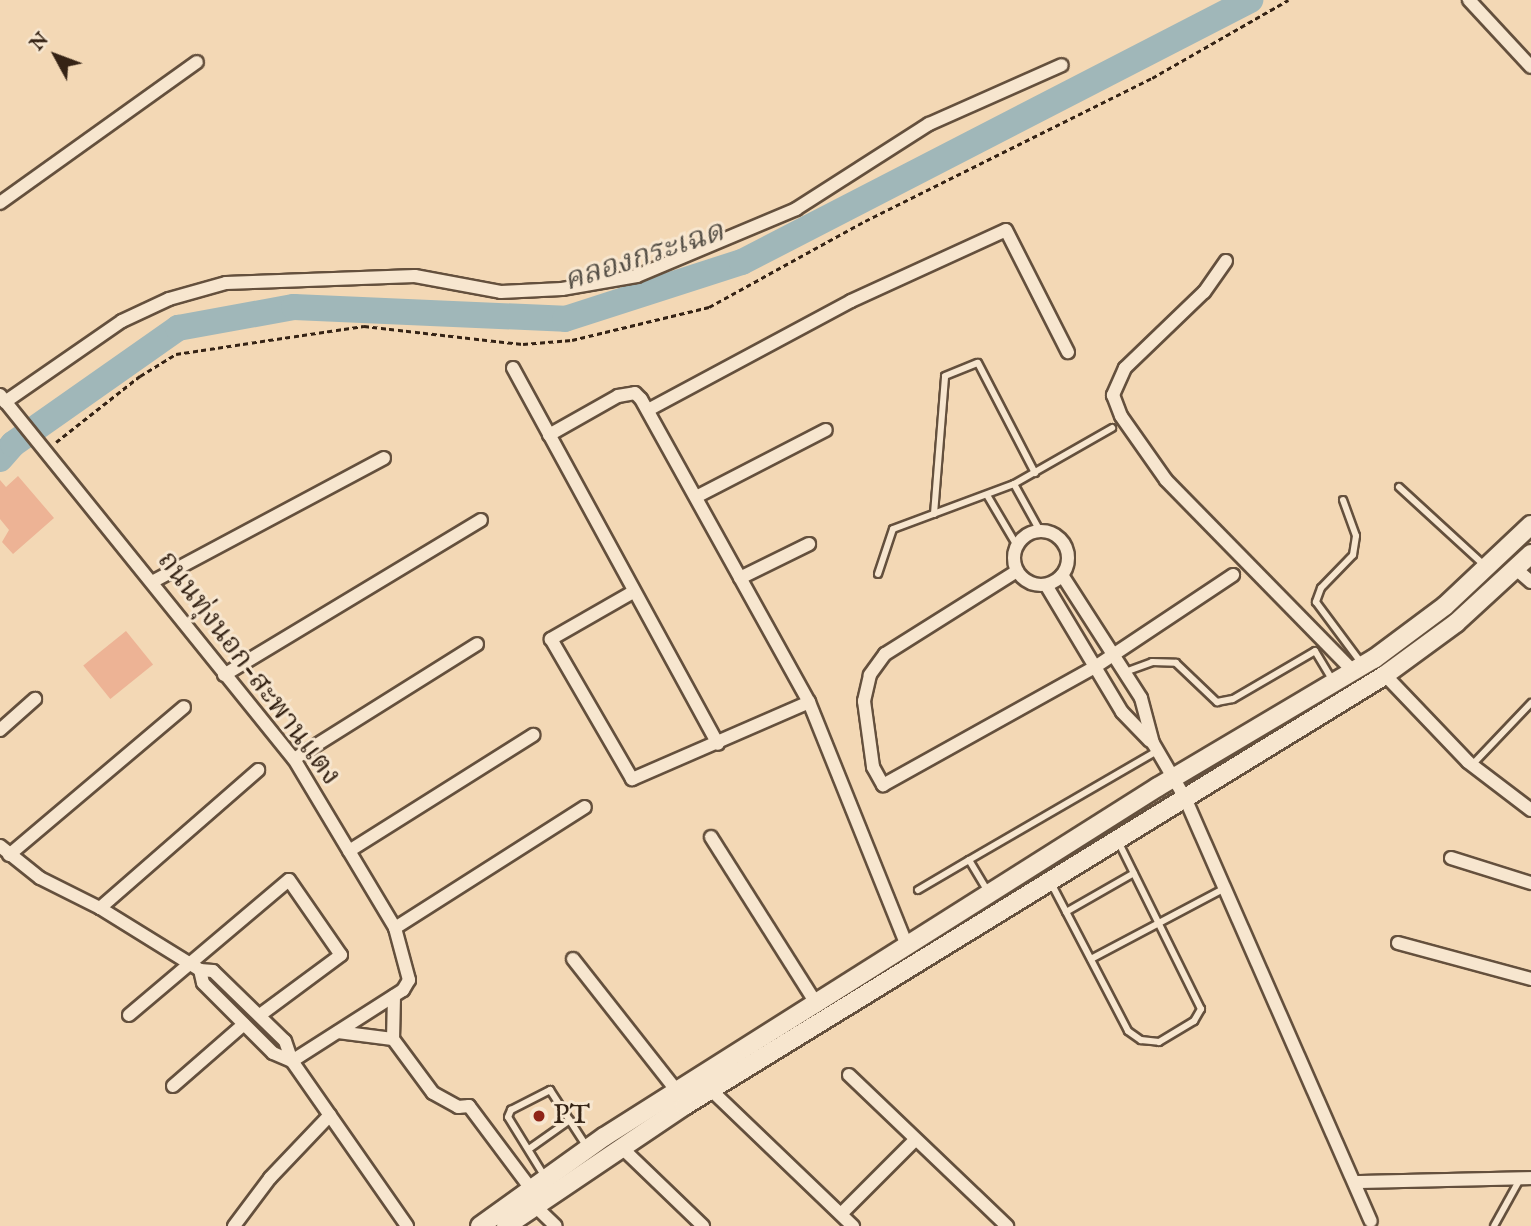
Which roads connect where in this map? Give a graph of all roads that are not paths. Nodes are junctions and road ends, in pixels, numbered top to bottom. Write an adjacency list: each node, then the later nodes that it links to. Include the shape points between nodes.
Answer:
1 (1469, 0): 4 (street)
2 (197, 62): 5 (street)
3 (1062, 65): 9 (street, via 929,124 796,209 637,276 562,289 501,292 415,276 226,283 169,299 122,321)
4 (1531, 66)
5 (0, 203)
6 (1226, 261): 42 (street, via 1204,292 1125,368 1113,395 1121,416 1166,480)
7 (1068, 352): 10 (street, via 1006,230 851,301)
8 (513, 368): 13 (street)
9 (6, 403): 35 (street, ถนนทุ่งนอก-สะพานแตง)
10 (648, 410): 13 (street, via 635,393 626,394); 19 (street)
11 (1112, 428): 15 (lane)
12 (826, 430): 19 (street)
13 (549, 435): 38 (street)
14 (384, 458): 35 (street)
15 (1035, 473): 16 (lane); 21 (lane, via 978,363 945,376)
16 (1014, 484): 18 (lane); 24 (lane)
17 (1399, 487): 28 (lane)
18 (987, 495): 21 (lane); 26 (lane)
19 (696, 497): 34 (street)
20 (1343, 500): 42 (lane, via 1356,536 1353,555 1321,588 1316,601)
21 (934, 514): 31 (lane, via 893,529)
22 (481, 520): 44 (street)
23 (1531, 525): 28 (street)
24 (1040, 531): 26 (street); 32 (street, via 1063,543 1067,565)
25 (809, 544): 34 (street)
26 (1017, 546): 30 (street)
27 (1531, 554): 29 (street)
28 (1488, 568): 42 (street, via 1445,606)
29 (1516, 569): 36 (street); 45 (street, via 1456,623)
30 (1017, 571): 37 (street, via 1034,584); 41 (street, via 885,654 870,675 864,702 873,767 883,785)
31 (878, 573)
32 (1062, 575): 37 (street); 40 (street)
33 (1233, 575): 40 (street)
34 (740, 578): 48 (street)
35 (152, 582): 44 (street, ถนนทุ่งนอก-สะพานแตง)
36 (1531, 582)
37 (1045, 585): 41 (street)
38 (633, 592): 53 (street); 53 (street, via 551,639 632,779)
39 (477, 644): 55 (street)
40 (1114, 654): 41 (street); 43 (street)
41 (1095, 667): 54 (street, via 1122,712)
42 (1358, 668): 46 (street)
43 (1125, 672): 46 (lane, via 1152,662 1176,663 1217,702 1233,699 1315,651); 54 (street, via 1141,698)
44 (224, 675): 55 (street, ถนนทุ่งนอก-สะพานแตง)
45 (1385, 675): 56 (street); 59 (street)
46 (1334, 682): 58 (street)
47 (35, 699): 51 (street)
48 (809, 702): 53 (street); 79 (street)
49 (1531, 703): 56 (lane)
50 (184, 707): 64 (street)
51 (0, 730)
52 (533, 735): 65 (street)
53 (718, 744)
54 (1155, 747): 58 (street); 67 (lane)
55 (294, 759): 65 (street, ถนนทุ่งนอก-สะพานแตง)
56 (1472, 765): 61 (street)
57 (258, 770): 74 (street)
58 (1173, 778): 59 (street); 73 (street)
59 (1185, 798): 63 (street); 71 (street)
60 (585, 807): 77 (street)
61 (1531, 810)
62 (711, 837): 86 (street)
63 (1117, 840): 68 (lane); 69 (street)
64 (5, 851): 74 (street, via 40,878)
65 (349, 851): 77 (street, ถนนทุ่งนอก-สะพานแตง)
66 (1451, 858): 70 (street)
67 (969, 860): 72 (lane); 73 (lane)
68 (1134, 873): 75 (lane); 76 (lane)
69 (1050, 881): 75 (lane); 95 (street)
70 (1531, 883)
71 (1224, 888): 76 (lane); 104 (street)
72 (918, 890)
73 (989, 894): 79 (street)
74 (100, 908): 82 (street)
75 (1066, 912): 81 (lane)
76 (1159, 923): 81 (lane); 81 (lane, via 1201,1009 1194,1021 1158,1042 1141,1040 1128,1031)
77 (395, 928): 85 (street, ถนนทุ่งนอก-สะพานแตง, via 409,980)
78 (1398, 943): 84 (street)
79 (907, 946): 86 (street)
80 (573, 959): 96 (street)
81 (1091, 960)
82 (188, 962): 83 (street); 87 (street); 88 (street, via 289,880 341,955)
83 (200, 971): 88 (street, via 213,971); 89 (street, via 203,983)
84 (1531, 979)
85 (394, 996): 90 (street); 91 (street)
86 (816, 1003): 96 (street)
87 (129, 1015)
88 (260, 1015): 92 (street, via 285,1041)
89 (244, 1024): 92 (street, via 274,1053); 94 (street)
90 (338, 1032): 91 (street); 92 (street)
91 (393, 1039): 105 (street, via 433,1093 458,1107 469,1106)
92 (292, 1061): 97 (street)
93 (849, 1075): 99 (street)
94 (173, 1086)
95 (711, 1090): 100 (street); 106 (street)
96 (677, 1091): 102 (street)
97 (330, 1115): 108 (street, via 270,1178); 109 (street)
98 (570, 1120): 101 (lane); 101 (lane, via 550,1090 511,1110 508,1118); 102 (lane)
99 (915, 1140): 106 (street); 115 (street)
100 (621, 1147): 105 (street); 113 (street)
101 (529, 1149): 105 (lane)
102 (588, 1149): 105 (street)
103 (1526, 1177): 104 (street); 116 (lane)
104 (1355, 1182): 107 (street)
105 (537, 1190): 110 (street); 111 (street); 112 (street)
106 (841, 1214): 114 (street)
107 (1371, 1221)
108 (234, 1226)
109 (407, 1226)
110 (480, 1226)
111 (506, 1226)
112 (556, 1226)
113 (703, 1226)
114 (853, 1226)
115 (1007, 1226)
116 (1494, 1226)

